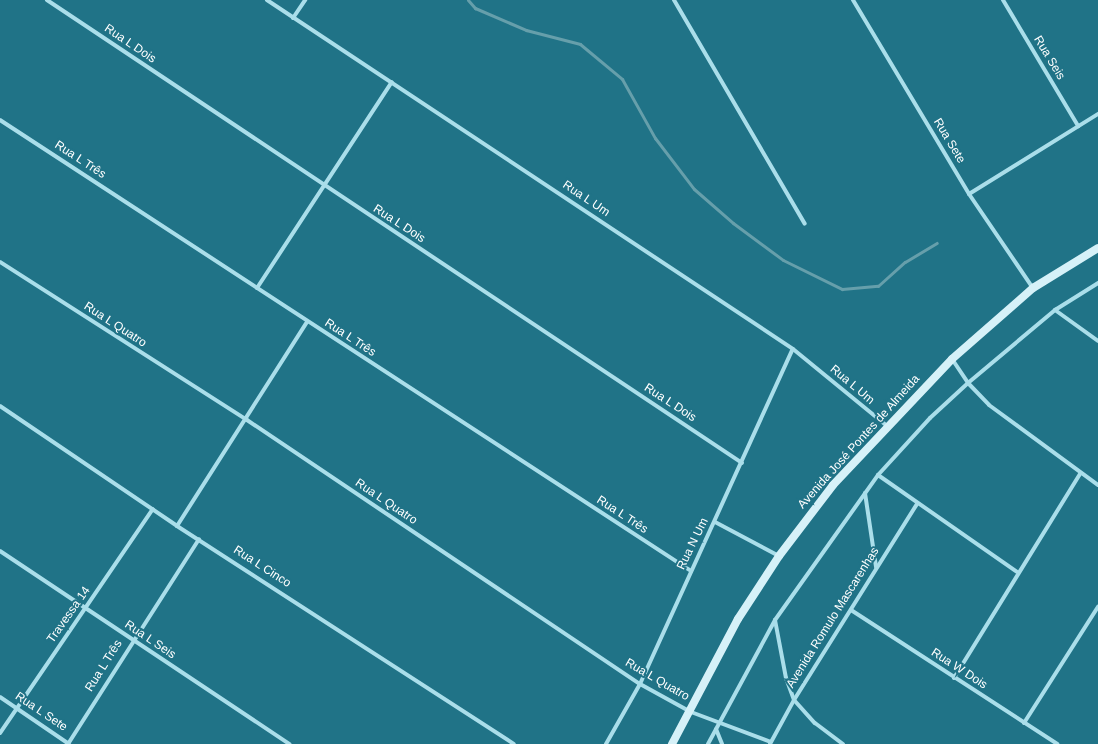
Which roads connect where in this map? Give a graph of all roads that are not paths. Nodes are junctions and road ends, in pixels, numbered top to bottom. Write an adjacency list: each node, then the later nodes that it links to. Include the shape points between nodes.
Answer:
1 (47, 0): 12 (street, Rua L Dois)
2 (267, 0): 7 (street, Rua L Um)
3 (305, 0): 7 (street)
4 (674, 0): 14 (street)
5 (853, 0): 13 (street, Rua Sete)
6 (1003, 0): 11 (street, Rua Seis)
7 (293, 18): 8 (street, Rua L Um)
8 (392, 82): 12 (street); 23 (street, Rua L Um)
9 (1098, 114): 11 (street)
10 (0, 120): 18 (street, Rua L Três)
11 (1078, 126): 13 (street)
12 (322, 185): 18 (street); 29 (street, Rua L Dois)
13 (969, 194): 19 (street, Rua Sete)
14 (804, 224)
15 (1098, 248): 19 (street, Avenida José Pontes de Almeida)
16 (0, 262): 27 (street, Rua L Quatro)
17 (1098, 283): 20 (street)
18 (257, 288): 21 (street, Rua L Três)
19 (1033, 288): 24 (street, Avenida José Pontes de Almeida)
20 (1054, 310): 22 (street); 25 (street)
21 (307, 322): 27 (street); 42 (street, Rua L Três)
22 (1098, 341)
23 (793, 348): 28 (street, Rua L Um); 29 (street, Rua N Um)
24 (952, 359): 25 (street); 28 (street, Avenida José Pontes de Almeida)
25 (968, 384): 30 (street, via 989,405); 31 (street, via 920,428)
26 (0, 406): 35 (street, Rua L Cinco)
27 (246, 420): 37 (street); 50 (street, Rua L Quatro)
28 (887, 426): 40 (street, Avenida José Pontes de Almeida, via 833,485)
29 (742, 462): 36 (street, Rua N Um)
30 (1080, 474): 32 (street); 43 (street)
31 (878, 475): 33 (street); 34 (street)
32 (1098, 485)
33 (866, 493): 41 (street); 47 (street)
34 (917, 504): 41 (street, Avenida Romulo Mascarenhas); 43 (street)
35 (153, 509): 37 (street, Rua L Cinco); 45 (street, Travessa 14)
36 (715, 522): 40 (street); 42 (street, Rua N Um)
37 (178, 526): 38 (street, Rua L Cinco)
38 (199, 539): 48 (street, Rua L Três); 62 (street, Rua L Cinco)
39 (0, 551): 45 (street, Rua L Seis)
40 (779, 556): 54 (street, Avenida José Pontes de Almeida, via 735,626)
41 (876, 567): 46 (street, Avenida Romulo Mascarenhas)
42 (691, 571): 50 (street, Rua N Um)
43 (1017, 572): 49 (street)
44 (1098, 607): 56 (street)
45 (86, 609): 48 (street, Rua L Seis); 53 (street, Travessa 14)
46 (851, 610): 49 (street, Rua W Dois); 52 (street, Avenida Romulo Mascarenhas)
47 (775, 620): 52 (street, via 786,678); 55 (street)
48 (132, 640): 60 (street, Rua L Três); 61 (street, Rua L Seis)
49 (954, 678): 56 (street, Rua W Dois)
50 (640, 684): 54 (street, Rua L Quatro); 63 (street, Rua N Um)
51 (0, 697): 53 (street, Rua L Sete)
52 (794, 700): 59 (street, Avenida Romulo Mascarenhas); 67 (street, via 815,723)
53 (17, 707): 58 (street, Travessa 14); 60 (street, Rua L Sete)
54 (691, 712): 55 (street, Rua L Quatro); 64 (street, Avenida José Pontes de Almeida)
55 (718, 723): 57 (street); 59 (street, Rua L Quatro)
56 (1024, 723): 68 (street, Rua W Dois)
57 (716, 728): 65 (street); 66 (street)
58 (0, 733)
59 (770, 743)
60 (69, 744)
61 (289, 744)
62 (514, 744)
63 (606, 744)
64 (672, 744)
65 (708, 744)
66 (722, 744)
67 (843, 744)
68 (1057, 744)

